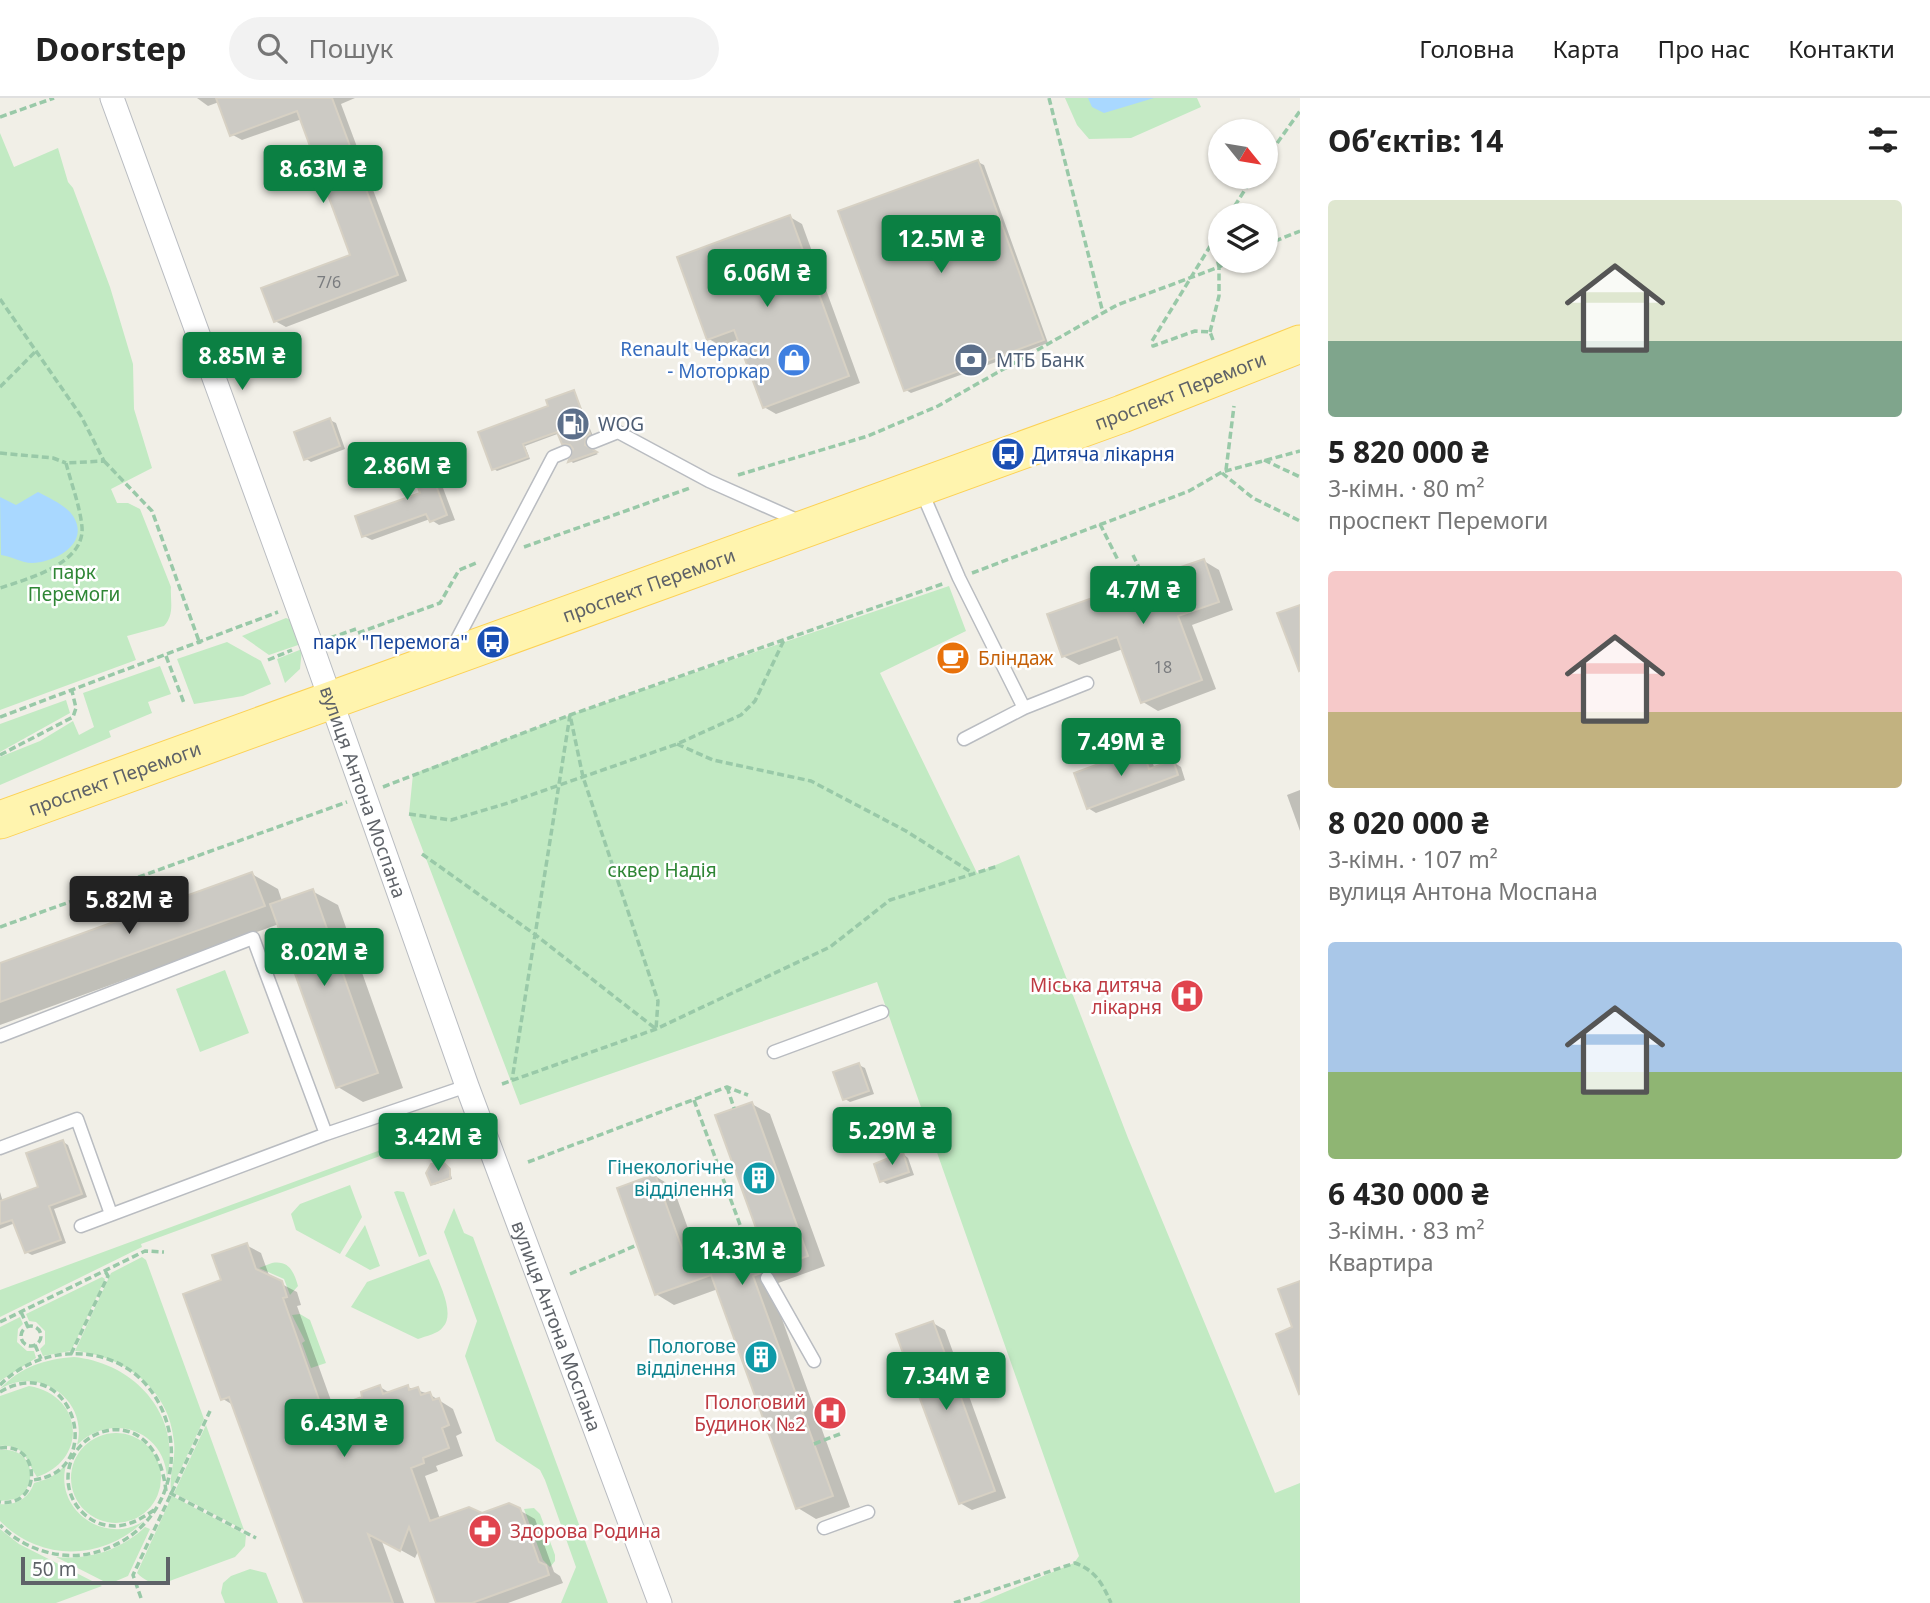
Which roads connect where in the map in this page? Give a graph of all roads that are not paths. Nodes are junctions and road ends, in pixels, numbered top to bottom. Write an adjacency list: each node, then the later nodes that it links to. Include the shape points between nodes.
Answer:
1 (112, 98): 9 (street, вулиця Антона Моспана)
2 (1299, 345): 5 (main road, проспект Перемоги)
3 (593, 442): 6 (lane, via 618,432 709,481)
4 (565, 452): 7 (lane, via 553,457)
5 (919, 486): 6 (main road, проспект Перемоги); 10 (lane)
6 (809, 526): 7 (main road, проспект Перемоги)
7 (447, 658): 9 (main road, проспект Перемоги)
8 (1087, 683): 10 (lane)
9 (330, 700): 12 (main road, проспект Перемоги); 16 (street, вулиця Антона Моспана)
10 (1024, 708): 11 (lane)
11 (964, 739)
12 (0, 820)
13 (882, 1012): 15 (lane)
14 (0, 1036): 17 (lane, via 253,938)
15 (774, 1052)
16 (467, 1086): 17 (lane); 25 (street, вулиця Антона Моспана)
17 (326, 1134): 19 (lane)
18 (0, 1148): 19 (lane, via 77,1119)
19 (111, 1214): 20 (lane)
20 (81, 1226)
21 (767, 1278): 22 (lane)
22 (814, 1361)
23 (868, 1512): 24 (lane)
24 (824, 1528)
25 (660, 1603)

